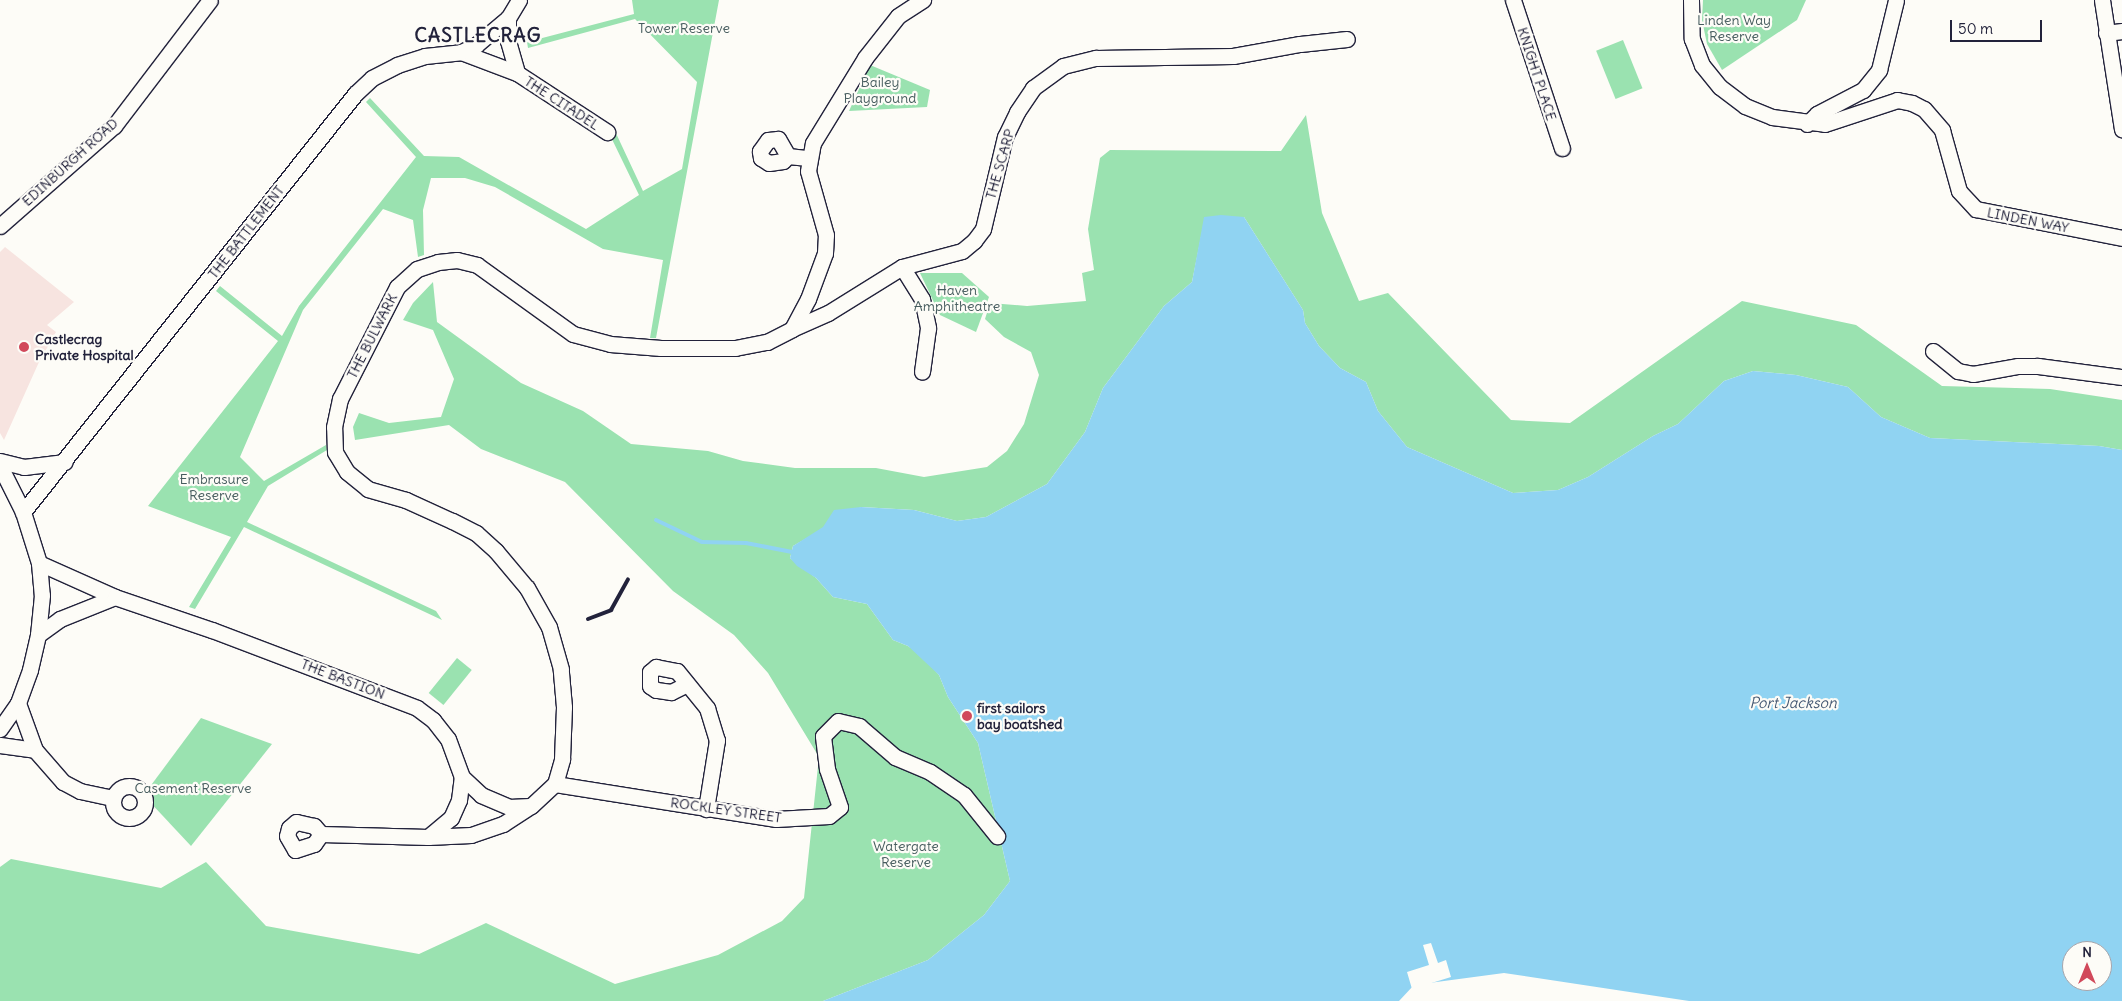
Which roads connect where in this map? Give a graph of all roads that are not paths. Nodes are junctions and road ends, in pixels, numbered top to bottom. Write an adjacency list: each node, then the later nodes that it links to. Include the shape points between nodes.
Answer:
1 (210, 0): 20 (street, EDINBURGH ROAD, via 114,126)
2 (518, 0): 8 (street, THE CITADEL)
3 (922, 0): 19 (street, via 898,16 865,58 813,142)
4 (1513, 0): 17 (street, KNIGHT PLACE)
5 (1691, 0): 14 (street, LINDEN WAY, via 1692,39 1702,65 1720,87 1745,106 1772,117)
6 (1896, 0): 14 (street, via 1879,70 1857,95 1817,114)
7 (2102, 0): 10 (street)
8 (508, 18): 12 (street, THE BATTLEMENT, via 491,34); 13 (street, THE CITADEL)
9 (2122, 31): 10 (street)
10 (2106, 33): 15 (street)
11 (1348, 39): 22 (street, THE SCARP, via 1233,56 1096,58 1063,66 1033,88 1005,137 983,229 974,241 962,251)
12 (461, 52): 13 (street, THE BATTLEMENT); 28 (street, THE BATTLEMENT, via 425,56 397,65 372,78 355,94)
13 (510, 70): 16 (street, THE CITADEL)
14 (1807, 124): 21 (street, LINDEN WAY, via 1839,121 1897,100 1912,103 1924,109 1942,130 1959,191 1976,209)
15 (2122, 129)
16 (607, 132)
17 (1562, 148)
18 (788, 156): 19 (street)
19 (808, 158): 23 (street, via 808,172 826,235 825,253 808,299)
20 (0, 226)
21 (2122, 238)
22 (902, 267): 23 (street, THE SCARP, via 828,313); 25 (street, via 922,299 928,328)
23 (792, 329): 40 (street, THE BULWARK, via 766,342 735,348 610,344 573,334 498,276 477,264 457,260 417,269 398,287 379,320 340,400 334,427 335,452 347,472 368,489 406,500 476,533 527,588 549,627 561,669 564,734)
24 (1933, 352): 26 (street, via 1958,371 1973,374 2038,366)
25 (922, 372)
26 (2122, 377)
27 (0, 461): 28 (street, via 24,467)
28 (65, 462): 30 (street, THE BATTLEMENT)
29 (0, 466): 30 (street)
30 (23, 512): 31 (street)
31 (39, 563): 32 (street, THE BASTION); 33 (street, via 42,595)
32 (115, 597): 33 (street, via 60,619); 39 (street, THE BASTION, via 256,645 417,708 448,739)
33 (38, 636): 35 (street)
34 (687, 684): 43 (street, via 707,708 716,740)
35 (18, 702): 36 (street); 38 (street)
36 (0, 729)
37 (0, 745): 38 (street)
38 (35, 750): 41 (street, via 63,782 80,791)
39 (462, 777): 42 (street, THE BASTION, via 481,795 498,804); 46 (street, via 459,800 451,818)
40 (555, 784): 42 (street); 43 (street, ROCKLEY STREET)
41 (114, 798)
42 (531, 806): 46 (street, via 503,824 471,835)
43 (706, 808): 45 (street, ROCKLEY STREET, via 776,819 830,816 840,807 828,769 823,736 838,721 860,726 895,757 930,772 964,795)
44 (321, 834): 46 (street)
45 (997, 836)
46 (428, 838)

